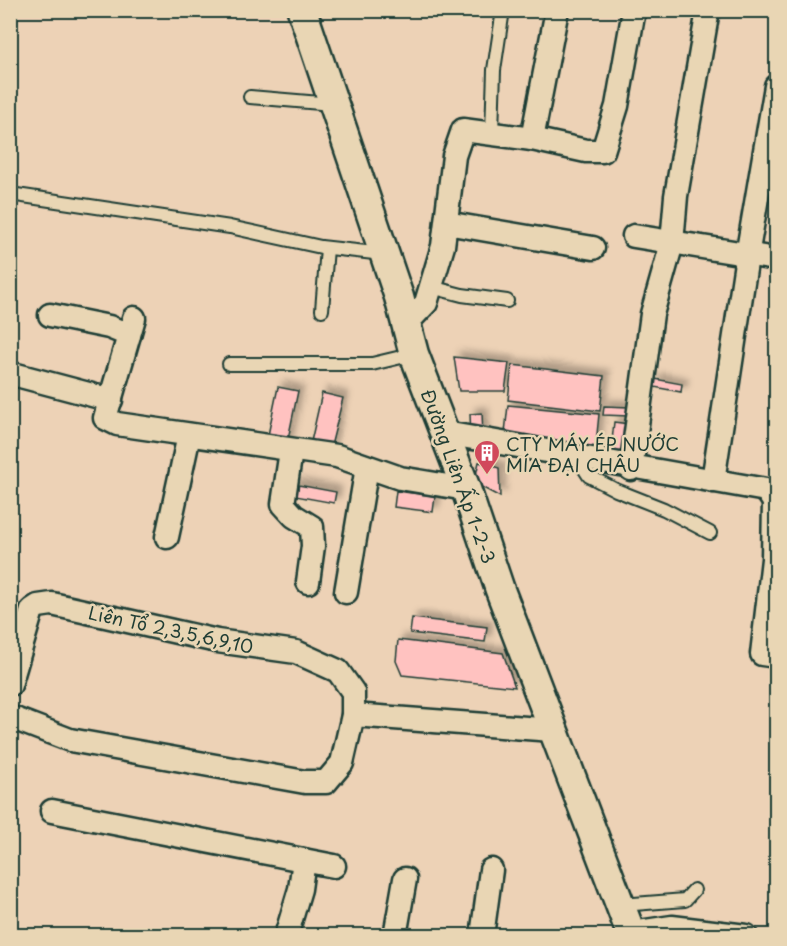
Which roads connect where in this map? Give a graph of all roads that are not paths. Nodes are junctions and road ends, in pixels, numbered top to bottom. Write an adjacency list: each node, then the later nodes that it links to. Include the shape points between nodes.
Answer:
1 (302, 10): 8 (street, Đường Liên Ấp 1-2-3)
2 (503, 10): 9 (lane, via 494,70)
3 (557, 10): 10 (street)
4 (634, 10): 10 (street, via 616,106 603,151)
5 (708, 10): 14 (street, via 676,196)
6 (777, 86): 18 (street)
7 (250, 97): 8 (lane)
8 (333, 105): 17 (street, Đường Liên Ấp 1-2-3)
9 (492, 133): 10 (street); 12 (street, via 463,130 454,156)
10 (532, 139)
11 (10, 194): 15 (lane, via 230,227)
12 (446, 223): 16 (street); 20 (street)
13 (634, 236): 14 (street)
14 (672, 243): 18 (street); 34 (street, via 652,314)
15 (327, 248): 17 (lane); 22 (lane)
16 (593, 248)
17 (385, 255): 24 (street, Đường Liên Ấp 1-2-3)
18 (747, 256): 19 (street); 35 (street)
19 (777, 259)
20 (431, 287): 21 (lane); 24 (street, via 426,303)
21 (507, 301)
22 (322, 310)
23 (51, 315): 28 (street, via 109,327 132,326)
24 (407, 323): 25 (street, Đường Liên Ấp 1-2-3)
25 (414, 354): 26 (lane, via 372,364); 29 (street, Đường Liên Ấp 1-2-3)
26 (229, 364)
27 (14, 374): 28 (street)
28 (111, 400): 30 (street, via 105,418 117,424)
29 (446, 433): 32 (street); 36 (street, Đường Liên Ấp 1-2-3)
30 (189, 435): 31 (street); 39 (street)
31 (291, 451): 33 (street, via 337,456); 41 (street, via 283,504 312,527)
32 (578, 459): 34 (street); 38 (lane, via 589,476)
33 (367, 467): 36 (street, via 400,478); 42 (street)
34 (631, 468): 35 (street)
35 (713, 481): 37 (street, via 766,490)
36 (466, 489): 48 (street, Đường Liên Ấp 1-2-3)
37 (775, 499): 40 (street)
38 (710, 533)
39 (167, 537)
40 (775, 542): 43 (street)
41 (308, 582)
42 (346, 592)
43 (772, 614): 44 (street, via 762,654)
44 (777, 656)
45 (10, 685): 46 (street, Liên Tổ 2,3,5,6,9,10, via 32,610 52,604 217,641 296,652 338,671 353,692)
46 (353, 715): 47 (street, Liên Tổ 2,3,5,6,9,10, via 342,763 326,782 305,782 70,740); 48 (street)
47 (10, 717)
48 (552, 730): 55 (street, Đường Liên Ấp 1-2-3)
49 (52, 811): 50 (street)
50 (304, 860): 51 (street); 57 (street)
51 (334, 866)
52 (490, 870): 59 (street)
53 (405, 879): 58 (street)
54 (694, 890): 55 (lane, via 685,900)
55 (620, 904): 56 (street, Đường Liên Ấp 1-2-3)
56 (632, 934): 60 (street, via 672,927)
57 (286, 936)
58 (395, 936)
59 (482, 936)
60 (746, 936)

